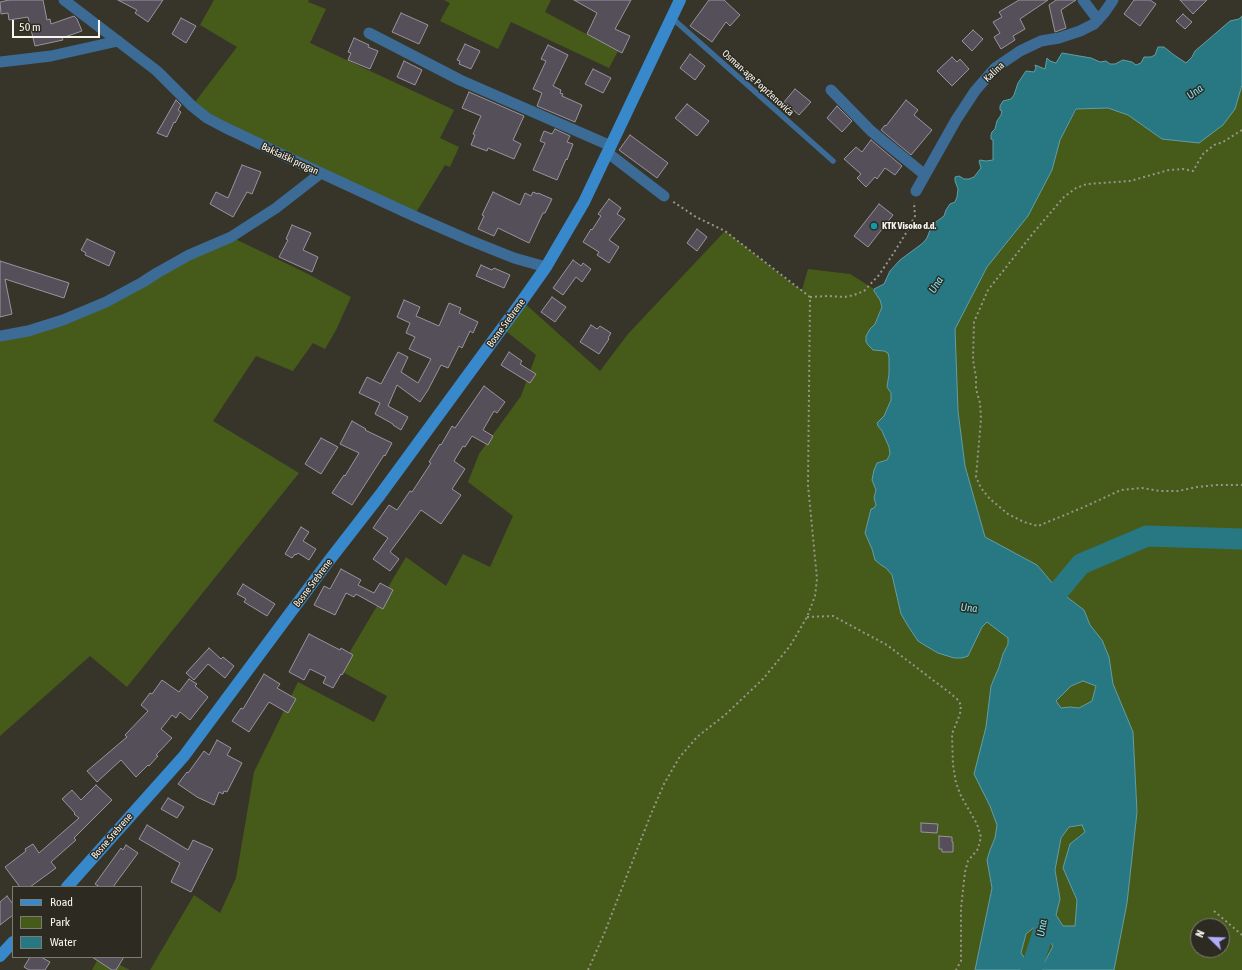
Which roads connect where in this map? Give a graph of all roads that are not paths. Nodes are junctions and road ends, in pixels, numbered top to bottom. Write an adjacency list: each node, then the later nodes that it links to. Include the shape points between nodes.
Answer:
1 (64, 0): 8 (street, Bakšaiški progan)
2 (680, 0): 5 (street, Bosne Srebrene)
3 (1083, 0): 6 (street)
4 (1113, 0): 6 (street, Kalina)
5 (671, 18): 11 (street, Bosne Srebrene); 12 (lane, Osman-age Poprženovića)
6 (1098, 20): 14 (street, Kalina, via 1080,32 1041,41 1020,51 995,68 975,91)
7 (369, 33): 11 (street, via 460,80)
8 (118, 41): 9 (street, via 51,56); 13 (street, Bakšaiški progan, via 157,71 207,118)
9 (0, 62)
10 (832, 90): 14 (street, via 871,131)
11 (610, 149): 16 (street); 17 (street, Bosne Srebrene, via 584,202)
12 (833, 161)
13 (321, 174): 17 (street, Bakšaiški progan, via 469,240 514,258); 18 (street, via 276,208 231,237 189,256 106,302 63,320 28,331)
14 (925, 175): 15 (street, Kalina)
15 (916, 191)
16 (664, 196)
17 (546, 267): 19 (street, Bosne Srebrene, via 380,495 184,756)
18 (0, 336)
19 (68, 886)
20 (12, 943): 21 (street)
21 (0, 956)

